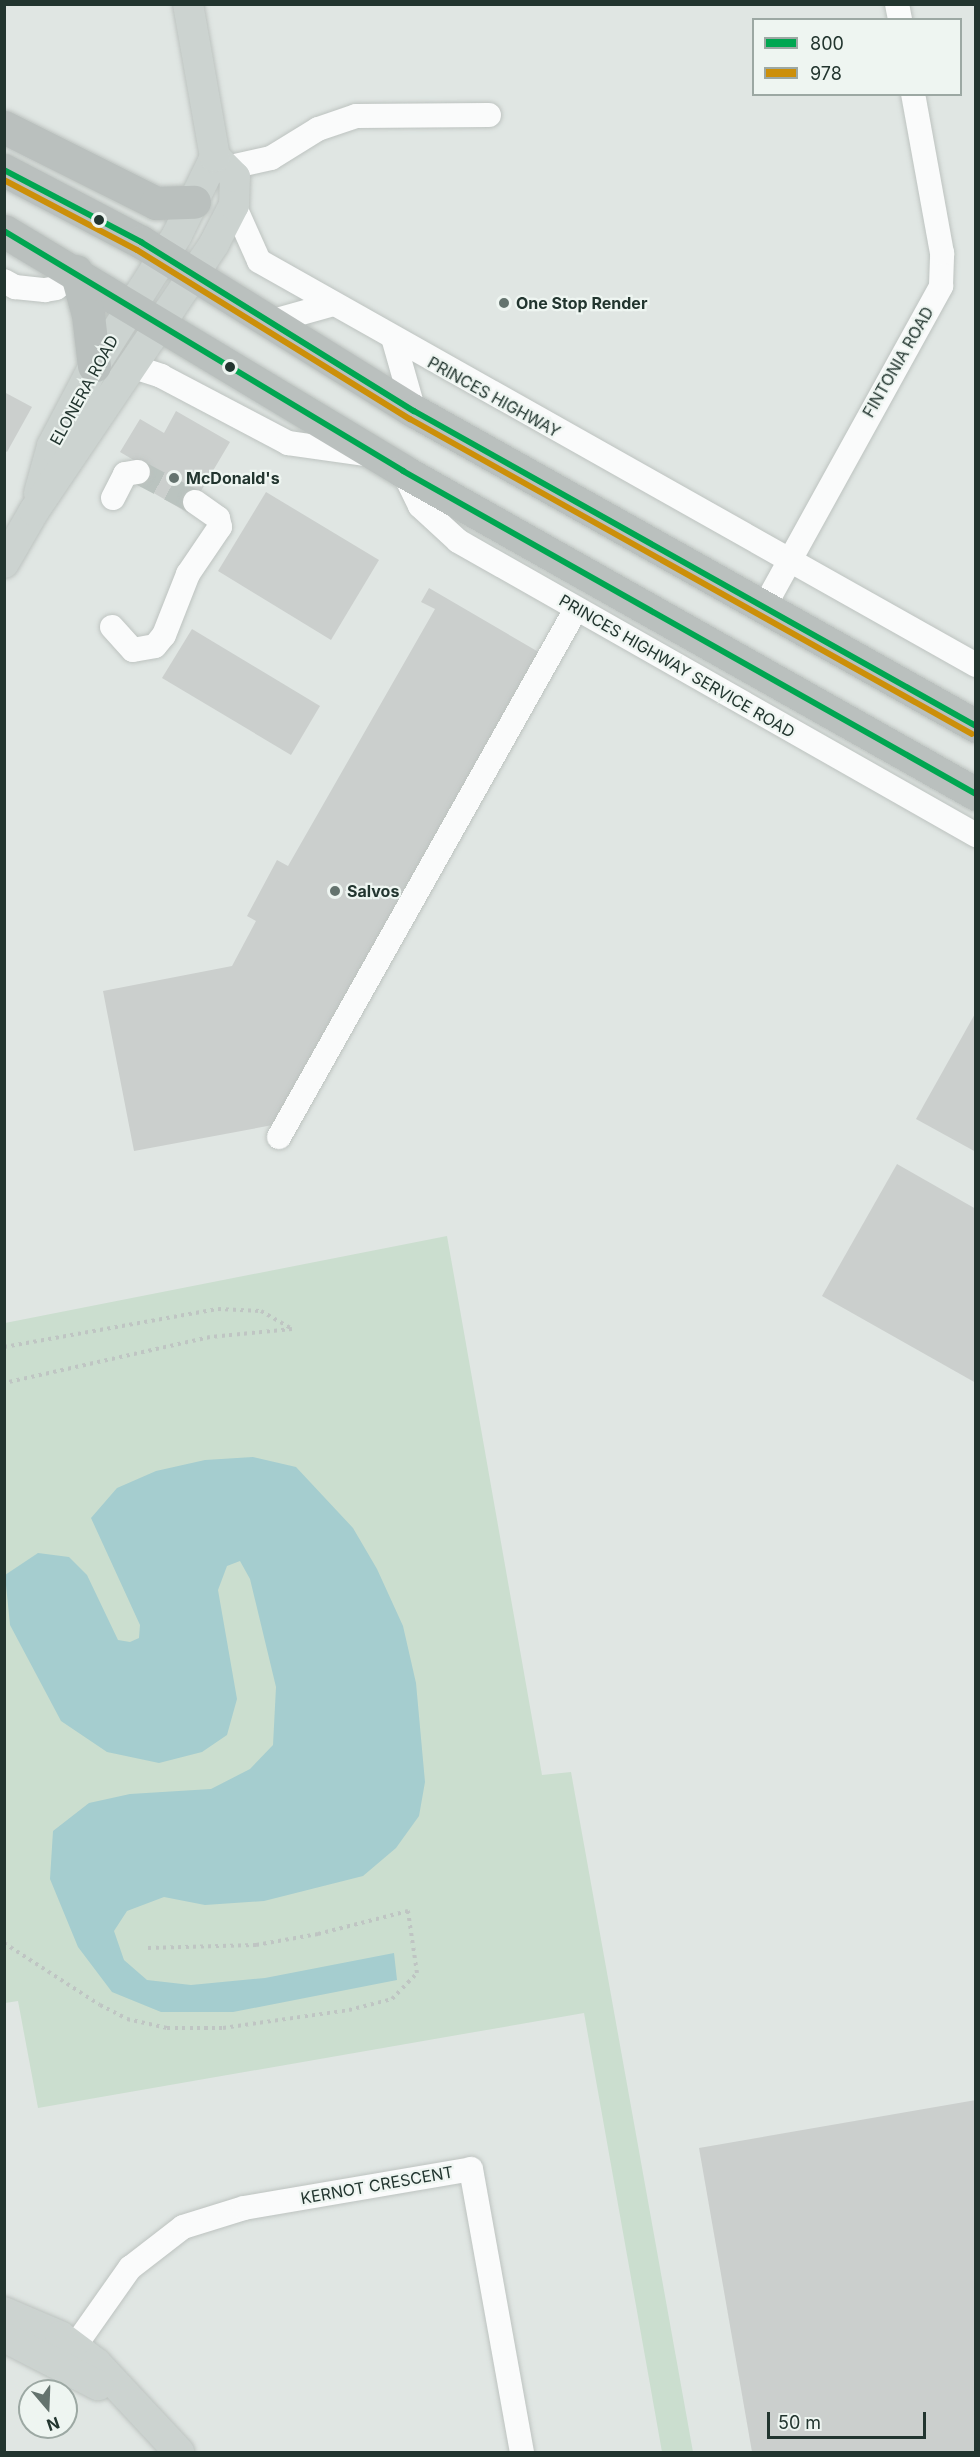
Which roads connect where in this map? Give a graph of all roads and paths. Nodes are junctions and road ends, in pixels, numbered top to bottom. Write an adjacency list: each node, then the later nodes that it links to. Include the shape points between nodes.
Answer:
1 (188, 4): 5 (main road)
2 (914, 96): 27 (street, FINTONIA ROAD, via 942,253 941,286)
3 (489, 115): 5 (street, via 378,114 347,118 318,129 270,158)
4 (4, 127): 7 (highway, via 146,199)
5 (220, 163): 7 (main road, ELONERA ROAD); 8 (main road, via 235,177)
6 (4, 170): 10 (highway)
7 (194, 202): 10 (main road, ELONERA ROAD)
8 (234, 205): 12 (main road, ELONERA ROAD); 14 (street, PRINCES HIGHWAY, via 256,258)
9 (4, 231): 11 (highway)
10 (165, 256): 12 (highway); 15 (main road, ELONERA ROAD)
11 (76, 271): 13 (street, via 56,288 45,290 15,287); 15 (highway); 19 (highway, via 88,315)
12 (194, 274): 16 (highway); 17 (main road, ELONERA ROAD)
13 (4, 281)
14 (334, 304): 16 (street); 18 (street, PRINCES HIGHWAY)
15 (131, 306): 17 (highway); 19 (main road, ELONERA ROAD)
16 (273, 321): 21 (highway)
17 (162, 324): 20 (main road, ELONERA ROAD); 22 (highway)
18 (394, 341): 21 (street); 27 (street, PRINCES HIGHWAY)
19 (94, 366): 26 (main road, ELONERA ROAD, via 52,446)
20 (131, 366): 22 (street, via 161,376 288,443); 26 (main road, ELONERA ROAD)
21 (414, 411): 30 (highway)
22 (390, 464): 29 (street, PRINCES HIGHWAY SERVICE ROAD, via 420,506 458,541); 34 (highway)
23 (138, 472): 24 (street, via 125,474)
24 (113, 498)
25 (195, 502): 31 (street, via 218,518 220,527 217,538 188,574 164,635 155,646 133,650)
26 (34, 511): 28 (main road, ELONERA ROAD)
27 (785, 562): 30 (street, FINTONIA ROAD); 32 (street)
28 (4, 563)
29 (576, 609): 35 (street, PRINCES HIGHWAY SERVICE ROAD); 36 (street)
30 (763, 609): 33 (highway)
31 (112, 627)
32 (975, 665)
33 (975, 726)
34 (975, 794)
35 (975, 834)
36 (279, 1137)
37 (4, 1347): 38 (path, via 218,1308 261,1311 292,1329 210,1337)
38 (4, 1383)
39 (4, 1943): 40 (path, via 100,2006 127,2019 167,2028 223,2028 349,2010 392,1999 417,1973 408,1911 328,1932 256,1945)
40 (147, 1948)
41 (4, 2312): 43 (main road, via 29,2320)
42 (4, 2337): 43 (main road)
43 (68, 2356): 44 (main road, via 137,2408); 45 (street, KERNOT CRESCENT, via 130,2268 183,2227 244,2208 471,2169)
44 (179, 2452)
45 (522, 2452)

